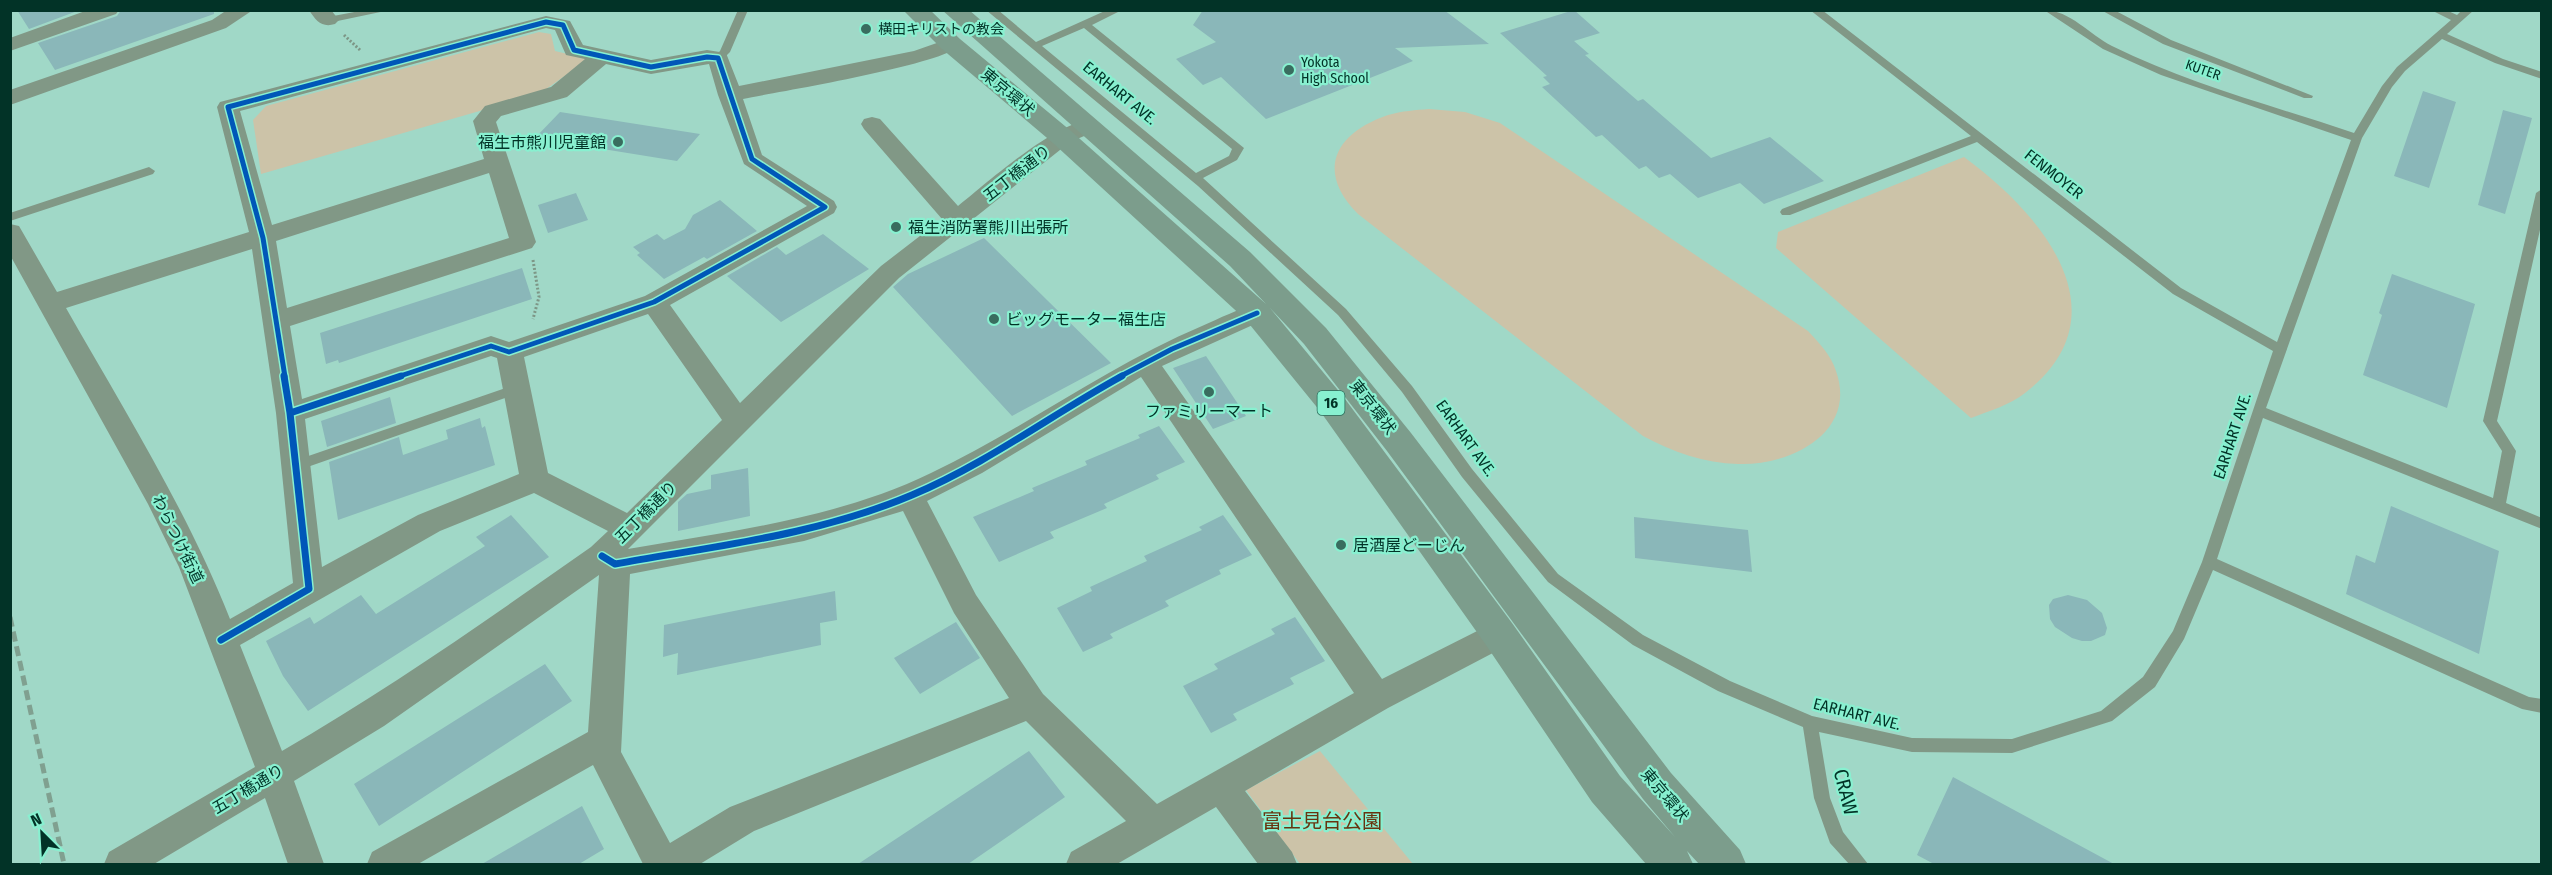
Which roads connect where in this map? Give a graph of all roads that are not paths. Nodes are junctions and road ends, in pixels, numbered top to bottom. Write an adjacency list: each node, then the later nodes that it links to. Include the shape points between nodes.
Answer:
1 (109, 10): 19 (street)
2 (243, 10): 26 (street, via 219,24)
3 (385, 10): 14 (lane)
4 (743, 10): 22 (lane, via 725,52)
5 (915, 10): 18 (highway, 東京環状 / 16)
6 (954, 10): 28 (highway, 東京環状 / 16)
7 (991, 10): 20 (lane, EARHART AVE.)
8 (1117, 10): 16 (lane)
9 (1815, 10): 29 (lane, FENMOYER)
10 (2049, 10): 30 (lane, KUTER, via 2107,47 2165,73)
11 (2436, 10): 15 (lane)
12 (2469, 10): 15 (lane, EARHART AVE.)
13 (2107, 11): 25 (lane, via 2184,49)
14 (324, 15)
15 (2457, 19): 17 (lane, EARHART AVE.)
16 (1085, 24): 20 (lane); 33 (lane, via 1238,148 1233,158)
17 (2441, 35): 23 (lane); 30 (lane, EARHART AVE., via 2387,86)
18 (951, 44): 24 (street, via 920,56); 28 (highway, 東京環状 / 16)
19 (10, 45)
20 (1034, 46): 33 (lane, EARHART AVE.)
21 (603, 55): 22 (street, via 651,67); 31 (street, via 559,92 493,111 484,121); 39 (street, via 574,50 563,25 546,22 228,107)
22 (718, 58): 24 (street)
23 (2541, 76)
24 (729, 95): 40 (street, via 752,159 825,207)
25 (2308, 96)
26 (10, 98)
27 (872, 124): 37 (street)
28 (1075, 132): 37 (street, 五丁橋通り); 42 (highway, 東京環状 / 16); 78 (highway, 東京環状 / 16, via 1240,259 1315,336 1657,786)
29 (1979, 137): 35 (lane); 44 (lane, FENMOYER, via 2177,291)
30 (2357, 138): 44 (lane, EARHART AVE.)
31 (496, 163): 39 (street); 43 (street, via 523,242)
32 (150, 171): 36 (lane)
33 (1195, 178): 65 (lane, EARHART AVE., via 1342,312 1407,389 1467,473 1553,578 1638,640 1724,686)
34 (2541, 197): 54 (lane, via 2490,421 2509,451)
35 (1786, 212)
36 (10, 217)
37 (957, 220): 50 (street, 五丁橋通り, via 890,272)
38 (10, 232): 41 (street, わらつけ街道)
39 (263, 238): 41 (street); 43 (street)
40 (654, 302): 45 (street); 50 (street)
41 (49, 304): 61 (street, わらつけ街道, via 194,567)
42 (1257, 313): 46 (street); 60 (highway, 東京環状 / 16, via 1331,403)
43 (276, 321): 49 (street)
44 (2281, 350): 48 (lane, EARHART AVE.)
45 (509, 352): 47 (street); 49 (street, via 491,346)
46 (1146, 363): 53 (street, via 962,471); 62 (street)
47 (517, 388): 51 (lane); 52 (street)
48 (2260, 411): 54 (lane); 58 (lane, EARHART AVE.)
49 (290, 413): 51 (street)
50 (738, 421): 56 (street, 五丁橋通り)
51 (296, 466): 59 (street)
52 (535, 480): 56 (street); 59 (street, via 429,523)
53 (910, 496): 57 (street, via 829,524); 63 (street, via 965,604)
54 (2498, 506): 55 (lane)
55 (2541, 524)
56 (630, 528): 57 (street, 五丁橋通り)
57 (608, 560): 66 (street); 67 (street, 五丁橋通り, via 372,716)
58 (2209, 562): 64 (lane, via 2528,704); 65 (lane, EARHART AVE., via 2179,634 2149,682 2106,716 2012,746 1912,746)
59 (309, 590): 61 (street)
60 (1499, 634): 62 (street); 77 (highway, 東京環状 / 16, via 1606,789)
61 (221, 640): 67 (street, わらつけ街道)
62 (1376, 698): 68 (street)
63 (1030, 704): 69 (street); 74 (street, via 742,819)
64 (2541, 706)
65 (1810, 723): 79 (lane, CRAW, via 1822,798 1836,837)
66 (604, 741): 72 (street); 73 (street, via 604,753)
67 (274, 773): 70 (street, 五丁橋通り); 71 (street, わらつけ街道)
68 (1220, 785): 69 (street); 76 (street)
69 (1153, 824): 75 (street)
70 (122, 864)
71 (306, 864)
72 (386, 864)
73 (663, 864)
74 (668, 864)
75 (1084, 864)
76 (1280, 864)
77 (1672, 864)
78 (1725, 864)
79 (1859, 864)

